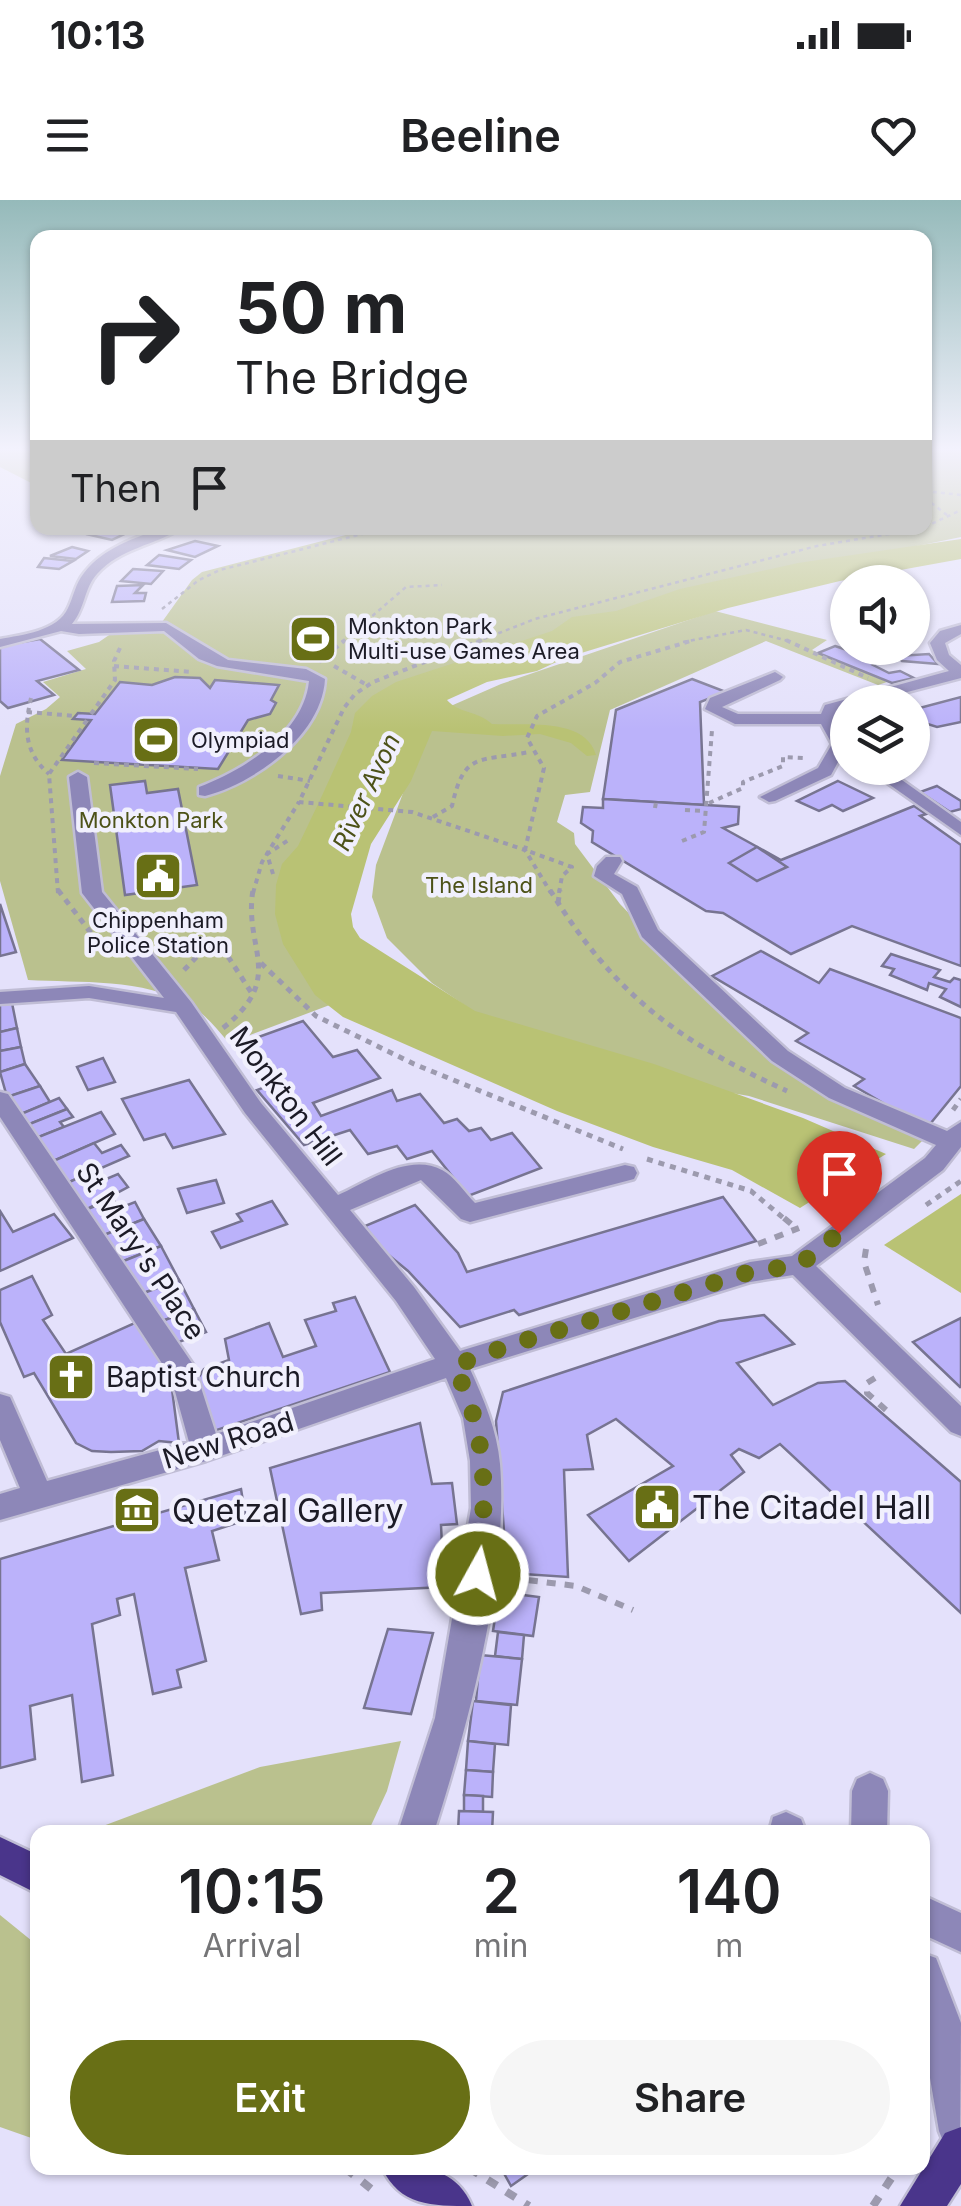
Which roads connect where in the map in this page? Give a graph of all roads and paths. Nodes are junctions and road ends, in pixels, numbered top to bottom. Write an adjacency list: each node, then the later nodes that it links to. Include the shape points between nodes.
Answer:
1 (137, 543): 6 (street, via 100,564 77,592 72,615)
2 (328, 543): 5 (path, via 220,570)
3 (837, 543): 16 (path, via 523,622)
4 (442, 585): 10 (path, via 406,587)
5 (157, 612)
6 (57, 626): 7 (street); 9 (street)
7 (138, 627): 11 (path, via 116,652); 14 (street, via 171,628 204,655 231,666)
8 (961, 629): 13 (street, via 937,644 942,658)
9 (0, 643)
10 (322, 659): 14 (path); 16 (path)
11 (114, 666): 12 (path); 22 (path, via 116,680)
12 (207, 673)
13 (961, 673): 18 (street)
14 (306, 674): 35 (street, via 318,687 300,726 226,783)
15 (776, 677): 20 (street, via 716,701)
16 (367, 685): 37 (path, via 339,713)
17 (885, 685): 28 (path, via 772,636 737,631 635,655 609,669 532,720)
18 (911, 685)
19 (31, 698): 21 (path)
20 (713, 709): 25 (street, via 735,719); 39 (path)
21 (28, 712): 24 (path); 31 (path, via 32,762 50,774)
22 (92, 714)
23 (830, 714): 25 (street)
24 (76, 716)
25 (827, 719): 27 (street)
26 (87, 720): 31 (path)
27 (830, 724)
28 (528, 752): 40 (path, via 473,762 459,775 452,806); 44 (path, via 544,768)
29 (62, 761): 31 (path)
30 (830, 763): 36 (street)
31 (54, 765)
32 (147, 766): 33 (path)
33 (78, 770): 53 (street, Monkton Hill, via 92,893)
34 (899, 785): 41 (street)
35 (204, 791)
36 (769, 797)
37 (299, 802): 40 (path); 45 (path)
38 (685, 810): 39 (path)
39 (706, 811): 43 (path, via 704,832)
40 (432, 817): 44 (path)
41 (961, 830)
42 (290, 839): 45 (path)
43 (682, 840)
44 (525, 850): 48 (path); 48 (path, via 572,868 562,876)
45 (268, 854): 47 (path); 49 (path, via 255,882 250,920)
46 (613, 861): 57 (street, via 604,876 634,894 649,932 780,1056)
47 (273, 874)
48 (558, 903): 55 (path, via 599,964 632,998 716,1057)
49 (261, 963): 51 (path); 58 (path, via 316,1016)
50 (184, 970): 51 (path, via 210,943)
51 (251, 992): 54 (path, via 238,1018)
52 (0, 998): 53 (street, via 90,992)
53 (182, 1007): 54 (street, Monkton Hill)
54 (206, 1040): 59 (street, Monkton Hill)
55 (793, 1094)
56 (0, 1100): 67 (street, St Mary's Place, via 184,1374)
57 (946, 1149): 61 (street)
58 (633, 1161): 59 (street, via 470,1213 435,1176 415,1172); 60 (path, via 749,1190)
59 (334, 1207): 62 (street, Monkton Hill)
60 (796, 1228)
61 (799, 1265): 62 (street, New Road, via 750,1272); 66 (street)
62 (454, 1366): 67 (street, New Road); 73 (street, Monkton Hill, via 476,1418 486,1508 452,1718)
63 (875, 1378): 65 (path, via 867,1392 887,1410)
64 (0, 1405): 68 (street)
65 (882, 1414)
66 (958, 1417)
67 (206, 1449): 68 (street, New Road)
68 (38, 1495): 69 (street, New Road)
69 (0, 1507)
70 (496, 1577): 71 (path, via 576,1586)
71 (632, 1610)
72 (870, 1791): 74 (street)
73 (418, 1825)
74 (869, 1825)
75 (0, 1854): 76 (main road)
76 (30, 1871)
77 (930, 1918): 78 (street)
78 (961, 1934)
79 (930, 1993): 80 (street)
80 (961, 2130): 81 (main road)
81 (961, 2150): 90 (main road)
82 (354, 2175): 86 (path)
83 (412, 2175): 87 (main road)
84 (480, 2175): 88 (path)
85 (893, 2175): 89 (path)
86 (393, 2206)
87 (450, 2206)
88 (528, 2206)
89 (873, 2206)
90 (922, 2206)

